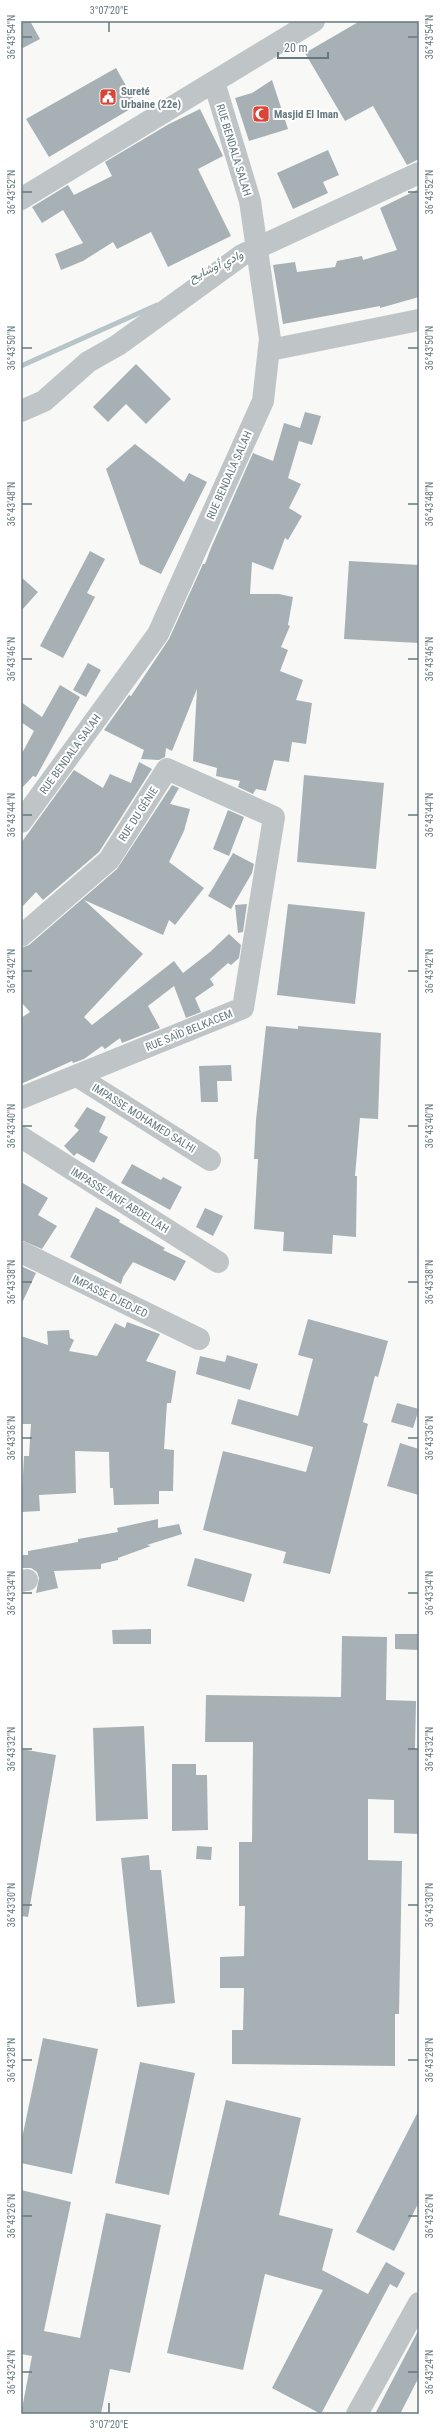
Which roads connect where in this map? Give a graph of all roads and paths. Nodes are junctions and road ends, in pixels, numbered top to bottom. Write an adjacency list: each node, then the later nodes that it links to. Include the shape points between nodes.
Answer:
1 (314, 21): 2 (street)
2 (214, 82): 4 (street); 5 (street, RUE BENDALA SALAH, via 250,201)
3 (419, 173): 5 (street)
4 (21, 199)
5 (257, 249): 7 (street, RUE BENDALA SALAH); 8 (street, via 242,255 118,345 88,362 44,401)
6 (419, 320): 7 (street)
7 (270, 350): 10 (street, RUE BENDALA SALAH, via 263,401 158,634)
8 (21, 411)
9 (274, 817): 11 (street, RUE DU GÉNIE, via 167,769 109,860); 12 (street, RUE SAÏD BELKACEM, via 243,1008)
10 (21, 822)
11 (21, 936)
12 (77, 1076): 13 (street, RUE SAÏD BELKACEM); 15 (street, IMPASSE MOHAMED SALHI)
13 (21, 1098)
14 (21, 1137): 17 (street, IMPASSE AKIF ABDELLAH)
15 (210, 1160)
16 (21, 1252): 18 (street, IMPASSE DJEDJED)
17 (218, 1262)
18 (199, 1339)
19 (419, 2303): 20 (street)
20 (357, 2414)

